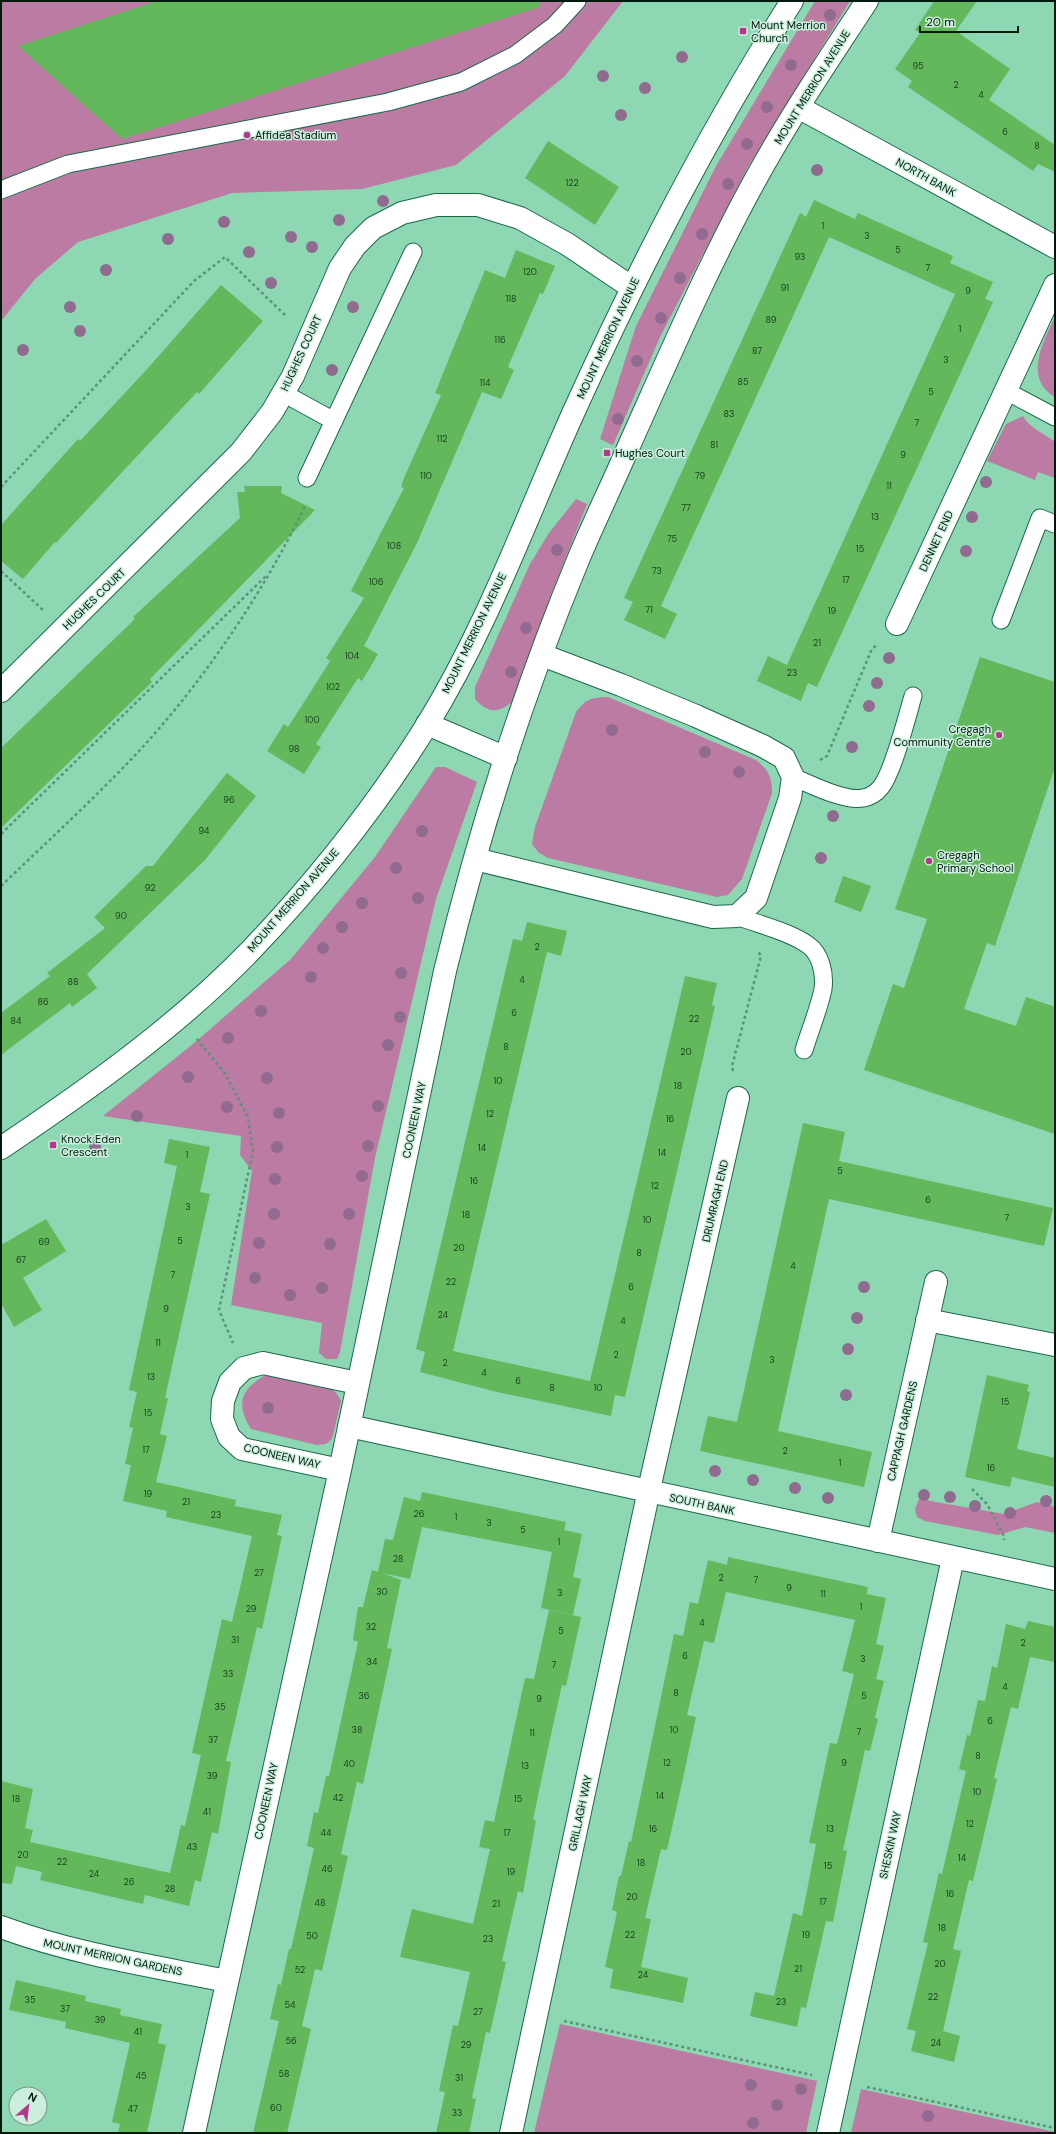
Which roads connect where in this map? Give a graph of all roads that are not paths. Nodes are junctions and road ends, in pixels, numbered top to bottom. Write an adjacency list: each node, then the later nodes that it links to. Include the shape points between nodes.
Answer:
1 (577, 1): 5 (lane, via 555,25 515,55 461,82 388,102 68,164)
2 (792, 1): 9 (street, MOUNT MERRION AVENUE, via 704,147)
3 (867, 1): 4 (street, MOUNT MERRION AVENUE)
4 (798, 107): 6 (street, NORTH BANK); 18 (street, MOUNT MERRION AVENUE, via 754,182 723,242 578,560)
5 (1, 190)
6 (1055, 247)
7 (413, 252): 13 (lane)
8 (1055, 285): 10 (street, DENNET END)
9 (631, 287): 11 (street, HUGHES COURT, via 568,244 520,218 478,205 436,205 402,212 373,228 355,246 340,268 293,376); 21 (street, MOUNT MERRION AVENUE, via 490,603)
10 (1006, 391): 12 (lane); 17 (street, DENNET END)
11 (283, 393): 13 (lane); 19 (street, HUGHES COURT, via 272,412 241,452)
12 (1055, 417)
13 (334, 421): 14 (lane)
14 (307, 478)
15 (1055, 524): 16 (lane, via 1040,518)
16 (1001, 620)
17 (897, 624)
18 (542, 655): 22 (street, MOUNT MERRION AVENUE); 23 (street, via 621,684 762,746 784,758)
19 (1, 691)
20 (913, 696): 23 (lane, via 890,769 882,786 873,794 863,798 851,798)
21 (427, 724): 22 (street); 28 (street, MOUNT MERRION AVENUE, via 376,802 318,875 251,950 179,1016 113,1069)
22 (506, 758): 24 (street, COONEEN WAY)
23 (792, 777): 25 (street, via 790,798 756,898)
24 (475, 859): 25 (street, via 713,917); 32 (street, COONEEN WAY, via 445,971)
25 (737, 916): 26 (lane, via 808,944 815,952 822,966 823,988)
26 (804, 1050)
27 (738, 1098): 35 (street, DRUMRAGH END)
28 (1, 1148)
29 (936, 1282): 30 (street, CAPPAGH GARDENS)
30 (927, 1320): 31 (street); 36 (street, CAPPAGH GARDENS)
31 (1055, 1345)
32 (357, 1382): 33 (street, COONEEN WAY); 34 (street, COONEEN WAY, via 263,1363 244,1368 230,1382 223,1401 222,1419 228,1437 242,1449)
33 (349, 1426): 34 (street, COONEEN WAY); 35 (street, SOUTH BANK)
34 (340, 1470): 40 (street, COONEEN WAY)
35 (649, 1492): 36 (street, SOUTH BANK); 42 (street, GRILLAGH WAY)
36 (878, 1541): 37 (street, SOUTH BANK)
37 (953, 1558): 38 (street, SOUTH BANK); 43 (street, SHESKIN WAY)
38 (1055, 1579)
39 (1, 1927): 40 (street, MOUNT MERRION GARDENS, via 34,1940)
40 (227, 1981): 41 (street, COONEEN WAY)
41 (194, 2133)
42 (511, 2133)
43 (828, 2133)

